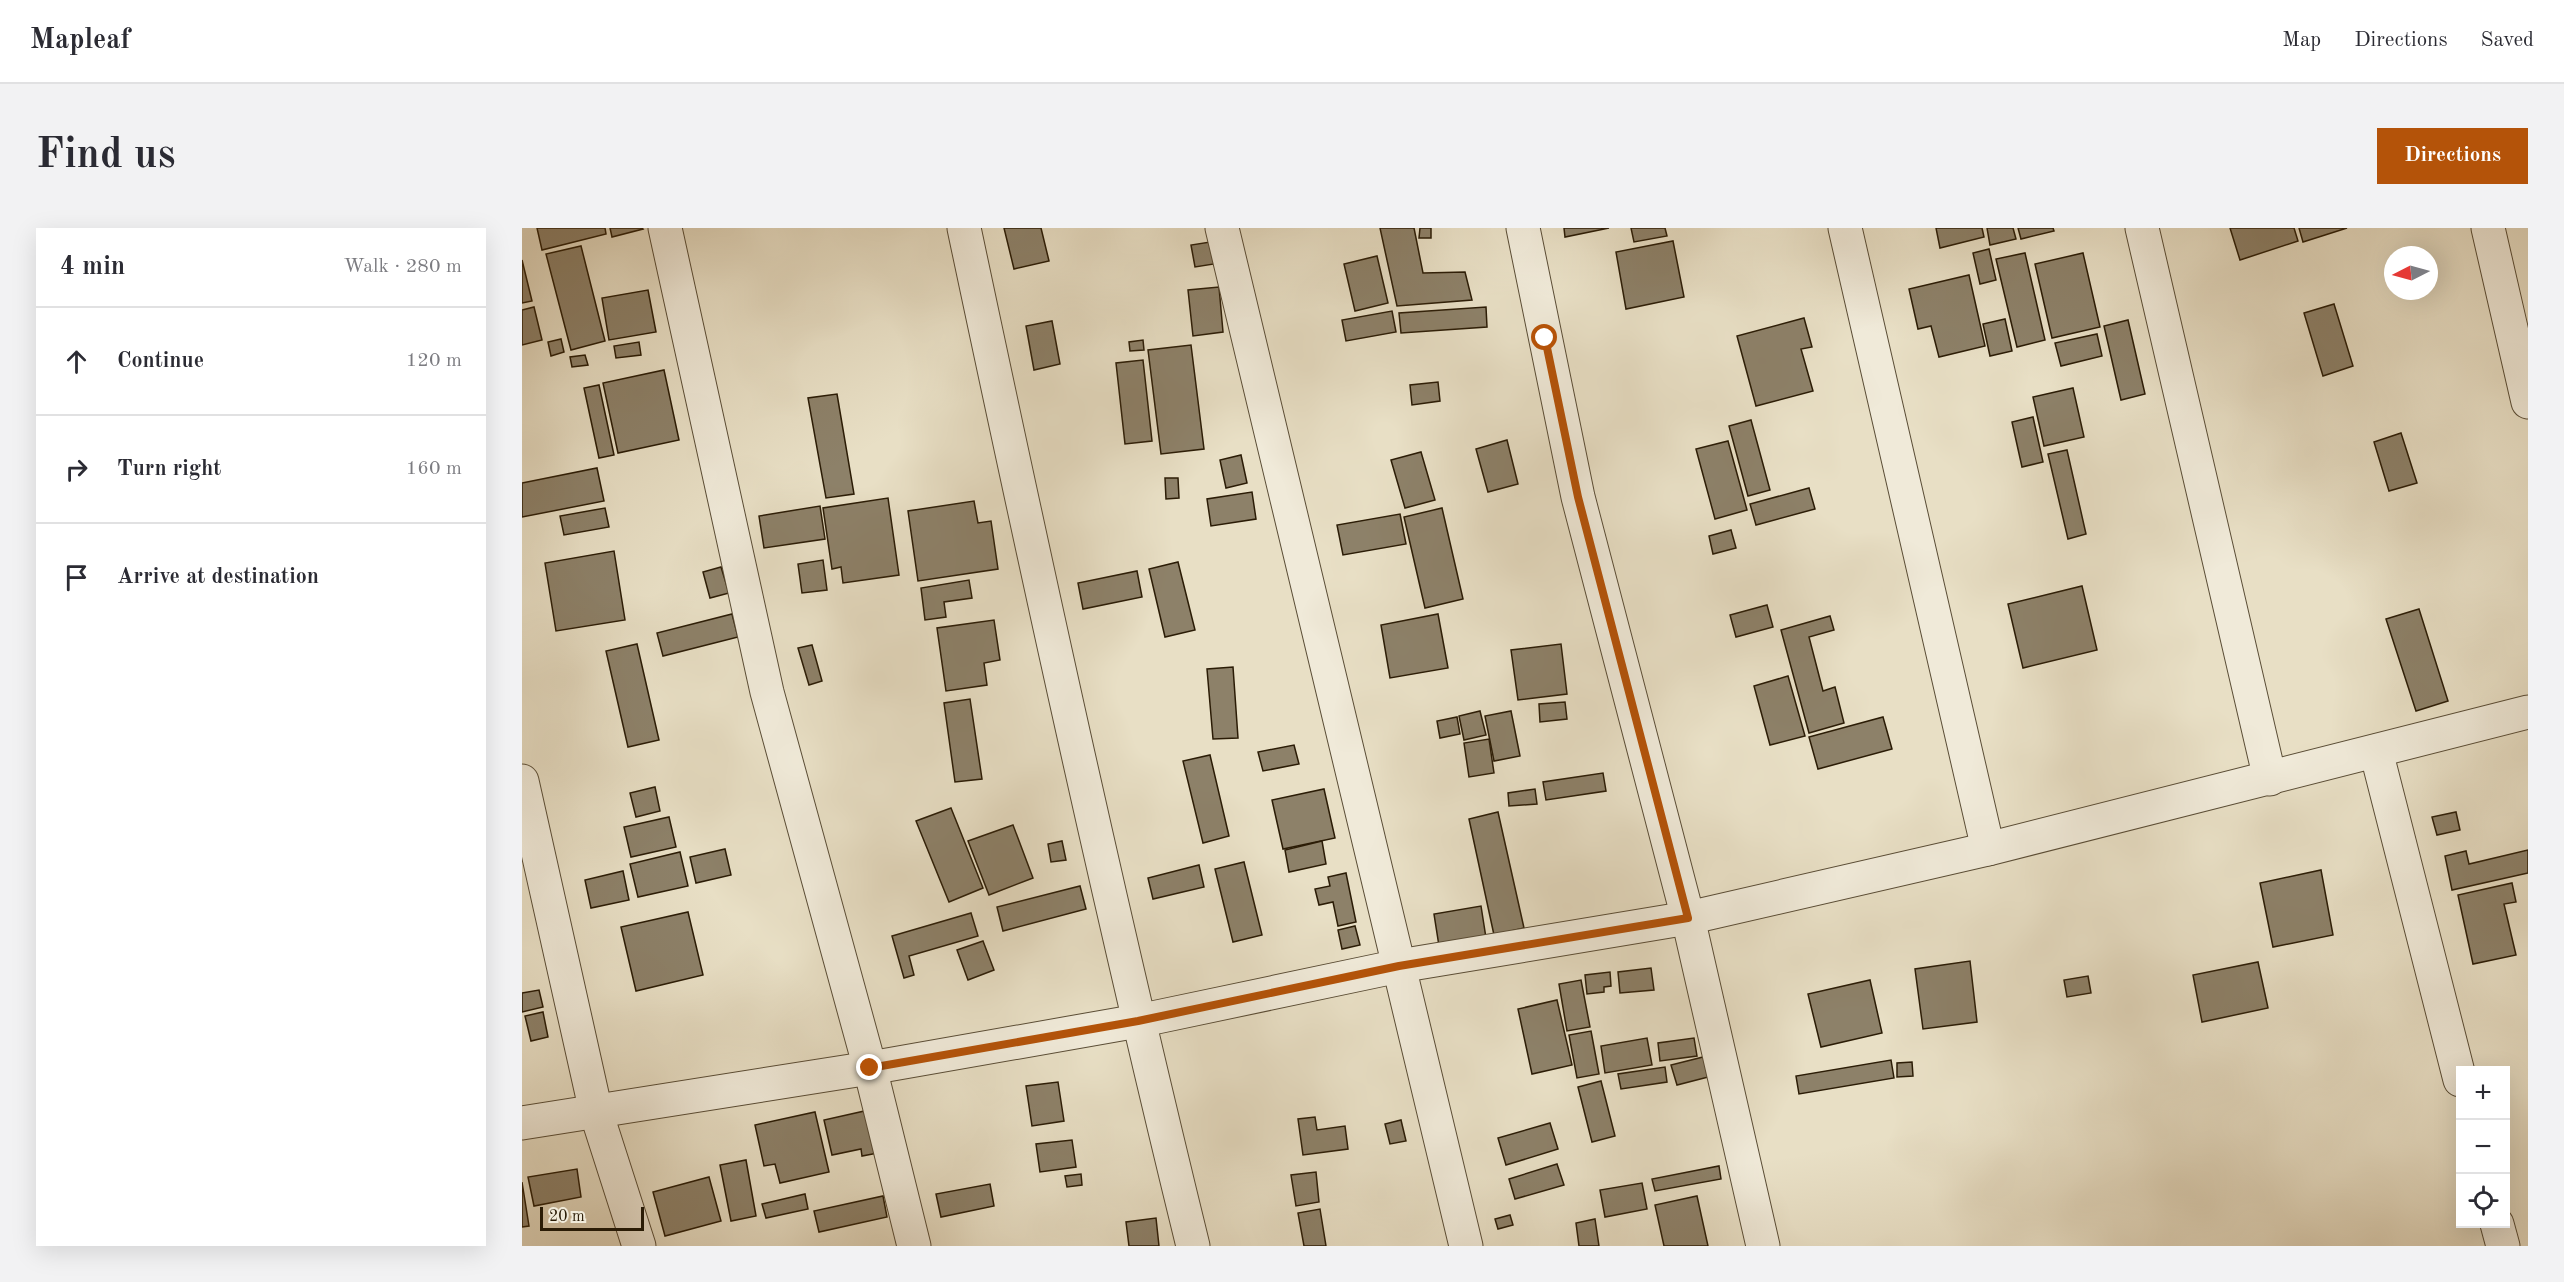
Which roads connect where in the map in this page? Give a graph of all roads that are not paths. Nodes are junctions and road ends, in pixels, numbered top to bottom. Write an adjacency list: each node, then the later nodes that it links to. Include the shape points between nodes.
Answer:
1 (665, 228): 18 (street, via 767,692)
2 (964, 228): 16 (street)
3 (1222, 228): 15 (street)
4 (1523, 228): 14 (street, via 1578,497)
5 (1845, 228): 13 (street)
6 (2142, 228): 11 (street)
7 (2488, 228): 8 (street)
8 (2528, 402)
9 (2528, 712): 10 (street)
10 (2376, 751): 11 (street); 17 (street)
11 (2270, 779): 13 (street)
12 (522, 781): 19 (street)
13 (1988, 849): 14 (street)
14 (1688, 918): 15 (street); 26 (street)
15 (1399, 966): 16 (street); 25 (street)
16 (1138, 1021): 18 (street); 24 (street)
17 (2456, 1066)
18 (870, 1068): 19 (street); 23 (street)
19 (596, 1112): 20 (street); 22 (street)
20 (522, 1123)
21 (2498, 1228): 27 (street)
22 (639, 1246)
23 (914, 1246)
24 (1194, 1246)
25 (1466, 1246)
26 (1763, 1246)
27 (2503, 1246)

